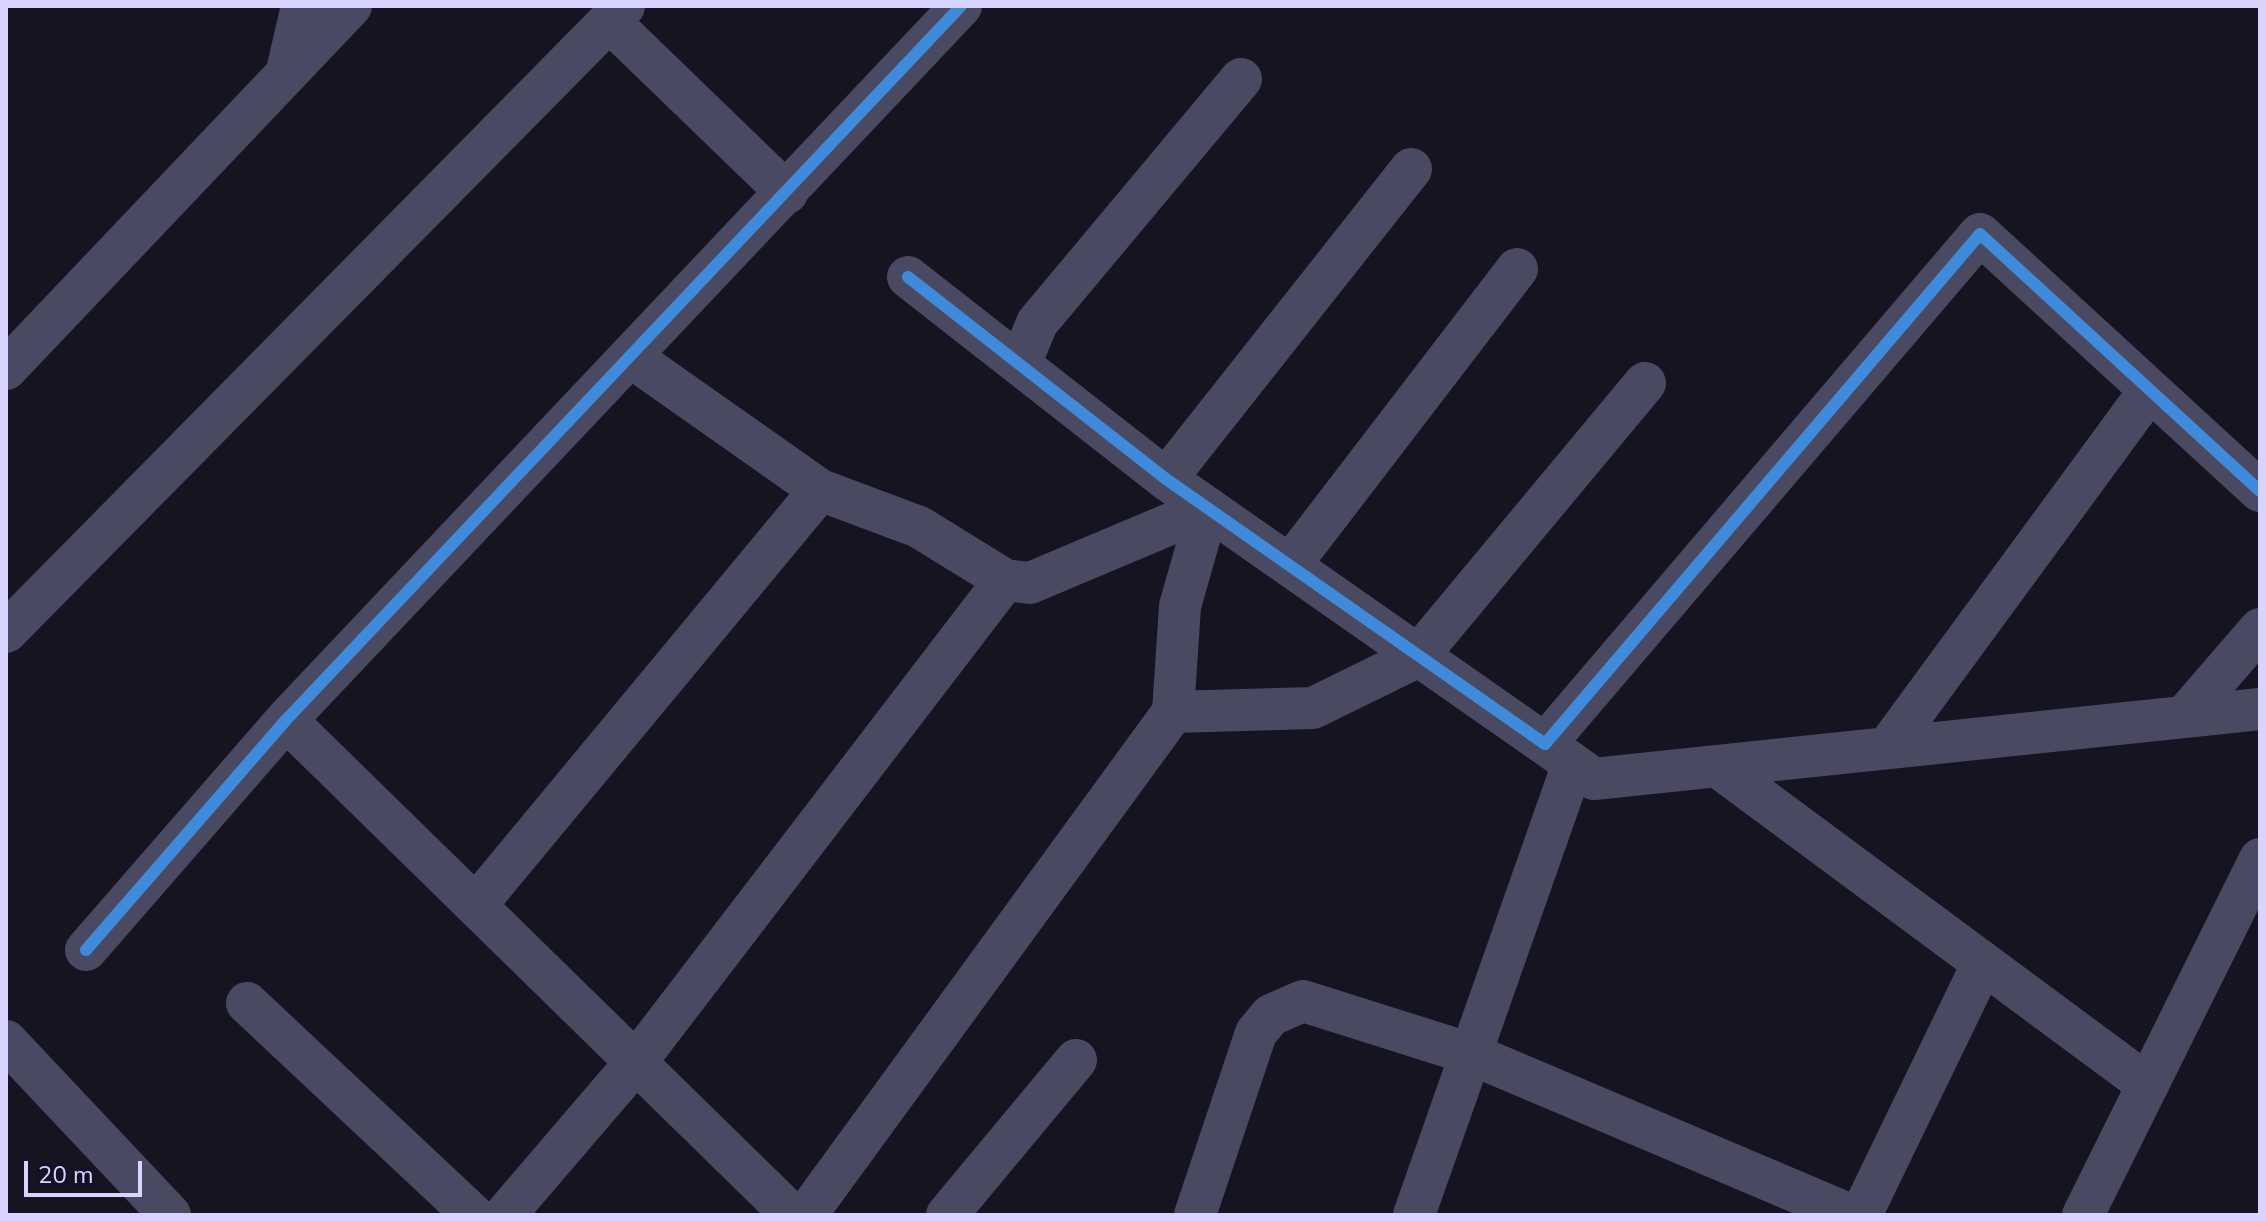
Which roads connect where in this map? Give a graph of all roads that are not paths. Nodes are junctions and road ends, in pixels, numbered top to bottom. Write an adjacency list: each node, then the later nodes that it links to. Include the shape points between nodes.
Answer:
1 (302, 6): 5 (street)
2 (351, 6): 5 (street)
3 (961, 6): 8 (street)
4 (617, 14): 8 (street); 23 (street)
5 (287, 72): 13 (street)
6 (1241, 79): 12 (street, via 1037,323)
7 (1411, 169): 16 (street)
8 (787, 193): 11 (street)
9 (1517, 269): 20 (street)
10 (908, 277): 12 (street)
11 (631, 357): 17 (street); 28 (street)
12 (1021, 362): 16 (street)
13 (6, 369)
14 (1645, 383): 24 (street)
15 (2150, 390): 18 (street); 29 (street); 30 (street, via 1980,234)
16 (1166, 479): 19 (street)
17 (820, 490): 21 (street, via 919,527); 33 (street)
18 (2260, 491)
19 (1208, 508): 20 (street); 21 (street, via 1030,583); 26 (street, via 1180,606)
20 (1290, 565): 24 (street)
21 (1005, 580): 40 (street)
22 (2260, 629): 27 (street)
23 (6, 632)
24 (1417, 657): 26 (street, via 1313,708); 30 (street)
25 (2260, 709): 27 (street)
26 (1173, 712): 46 (street)
27 (2184, 717): 29 (street)
28 (286, 720): 33 (street); 34 (street)
29 (1888, 747): 31 (street)
30 (1559, 754): 31 (street, via 1594,779); 38 (street)
31 (1717, 766): 35 (street)
32 (2260, 859): 41 (street)
33 (476, 905): 40 (street)
34 (86, 950)
35 (1983, 963): 41 (street); 51 (street)
36 (247, 1003): 43 (street)
37 (6, 1041): 42 (street)
38 (1471, 1054): 48 (street, via 1303,1001 1271,1015 1256,1033); 49 (street); 50 (street)
39 (1076, 1060): 47 (street)
40 (636, 1062): 44 (street); 45 (street)
41 (2148, 1085): 52 (street)
42 (170, 1215)
43 (473, 1215)
44 (505, 1215)
45 (792, 1215)
46 (806, 1215)
47 (947, 1215)
48 (1195, 1215)
49 (1414, 1215)
50 (1851, 1215)
51 (1861, 1215)
52 (2083, 1215)

